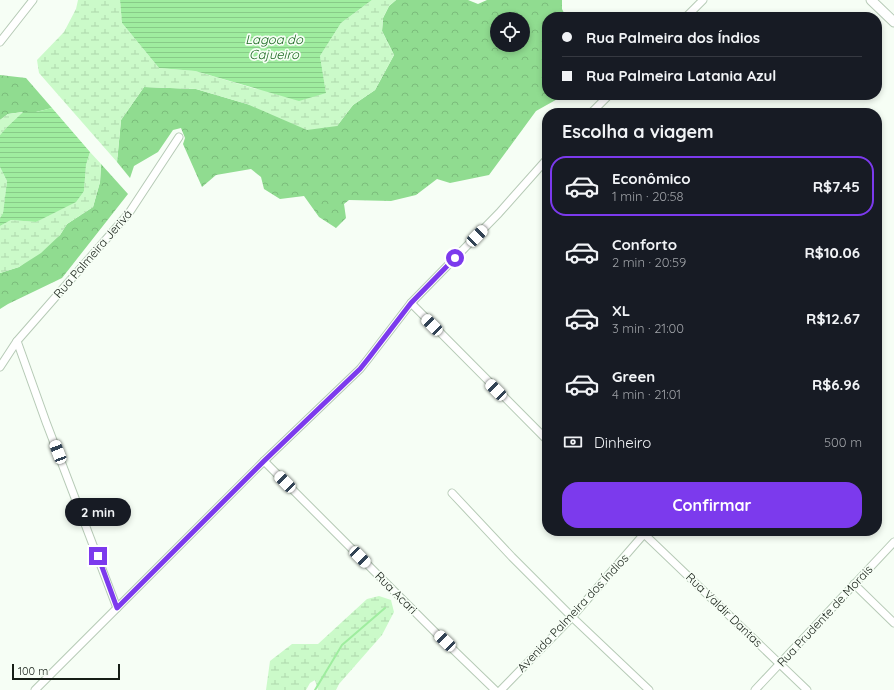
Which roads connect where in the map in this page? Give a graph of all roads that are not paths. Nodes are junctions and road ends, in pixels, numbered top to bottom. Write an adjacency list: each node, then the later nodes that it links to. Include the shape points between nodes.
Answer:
1 (34, 0): 6 (street)
2 (703, 0): 4 (street)
3 (871, 0): 5 (street)
4 (691, 12)
5 (894, 22)
6 (0, 42)
7 (604, 100): 8 (street)
8 (596, 108)
9 (179, 137): 12 (street, Rua Palmeira Jerivá, via 129,213)
10 (542, 165): 11 (street, via 499,213)
11 (411, 303): 14 (street); 15 (street, via 360,369)
12 (17, 341): 13 (street, Rua Palmeira Jerivá); 21 (street)
13 (0, 367)
14 (542, 435)
15 (264, 461): 21 (street); 26 (street, Rua Acari)
16 (452, 493): 22 (street)
17 (640, 536): 22 (street, Avenida Palmeira dos Índios)
18 (646, 536): 24 (street, Rua Valdir Dantas)
19 (894, 542): 20 (street, Rua Prudente de Morais)
20 (854, 584): 23 (street); 24 (street, Rua Prudente de Morais)
21 (117, 608): 25 (street)
22 (572, 617): 27 (street, Avenida Palmeira dos Índios); 28 (street)
23 (894, 623)
24 (780, 664): 29 (street, Rua Prudente de Morais); 30 (street, Rua Valdir Dantas)
25 (35, 690)
26 (496, 690)
27 (501, 690)
28 (649, 690)
29 (755, 690)
30 (807, 690)

